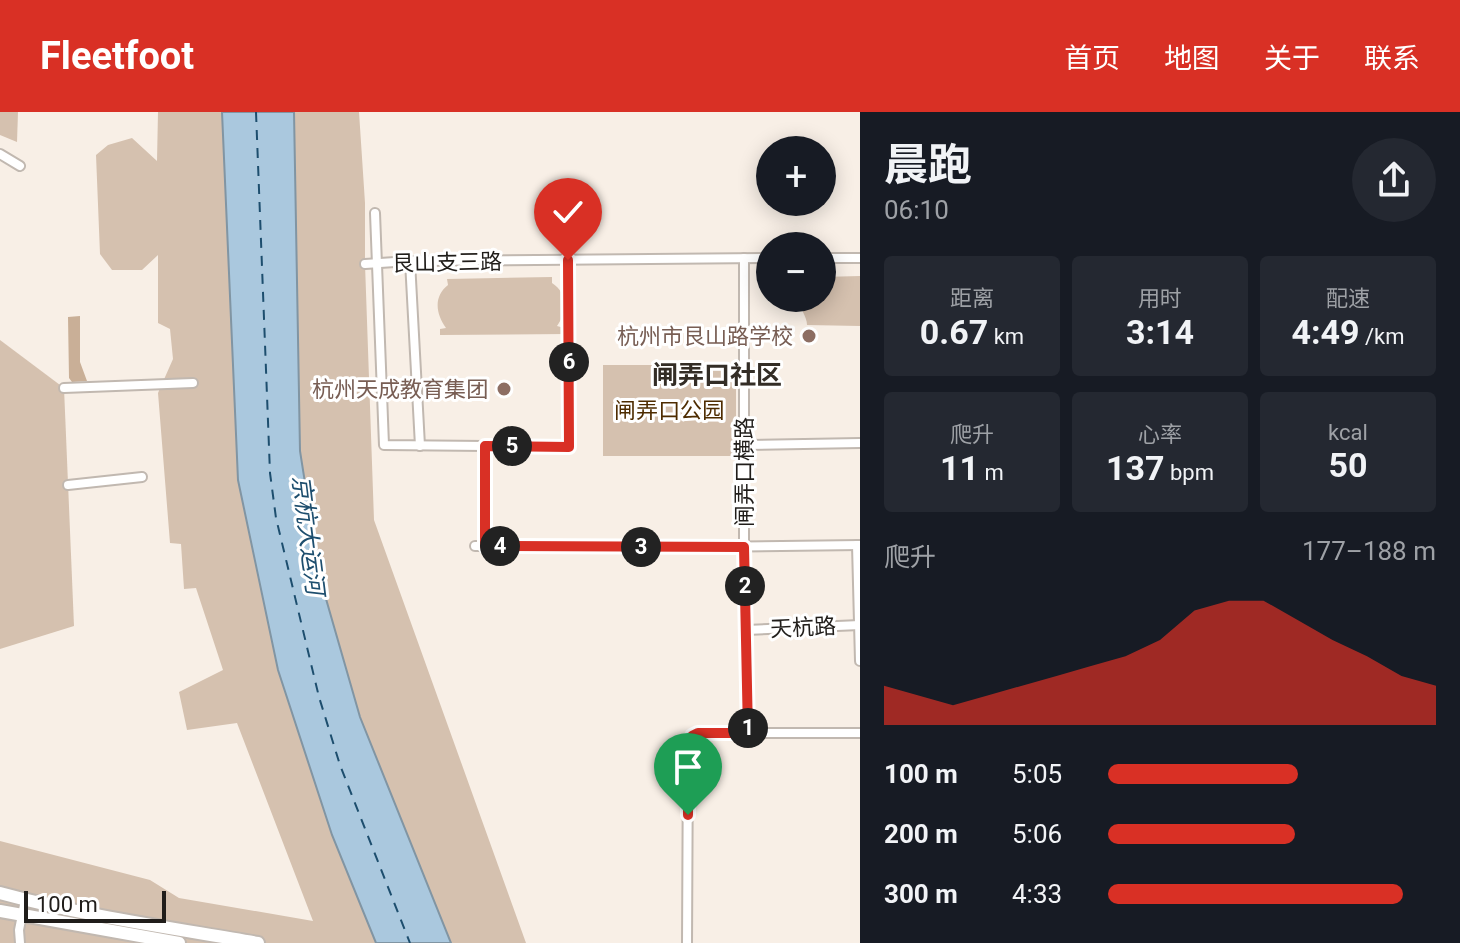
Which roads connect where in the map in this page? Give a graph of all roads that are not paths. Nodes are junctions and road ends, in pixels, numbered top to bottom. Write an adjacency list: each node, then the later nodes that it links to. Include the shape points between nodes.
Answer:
1 (0, 154): 2 (street)
2 (20, 166)
3 (375, 213): 10 (street)
4 (744, 258): 5 (street, 艮山支三路); 8 (street, 艮山支三路); 15 (street, 闸弄口横路)
5 (756, 258)
6 (836, 258): 7 (street)
7 (860, 258)
8 (568, 260): 9 (street, 艮山支三路); 17 (street, via 569,447)
9 (410, 261): 10 (street, 艮山支三路); 16 (street)
10 (376, 263): 11 (street, 艮山支三路); 16 (street, via 384,445)
11 (365, 264)
12 (193, 383): 13 (street)
13 (64, 388)
14 (860, 443): 15 (street)
15 (744, 445): 23 (street, 闸弄口横路)
16 (420, 446): 17 (street)
17 (485, 446): 22 (street)
18 (142, 477): 19 (street)
19 (68, 485)
20 (859, 545): 23 (street); 24 (street)
21 (475, 546): 22 (street)
22 (485, 546): 23 (street)
23 (744, 547): 25 (street, 闸弄口横路)
24 (860, 625): 25 (street, 天杭路); 26 (street)
25 (746, 630): 27 (street, 闸弄口横路)
26 (860, 661)
27 (748, 733): 28 (street); 36 (street, via 698,733 688,747)
28 (860, 733)
29 (0, 893): 30 (main road)
30 (25, 900): 32 (street); 35 (main road)
31 (0, 911): 32 (main road)
32 (22, 915): 33 (street); 34 (main road)
33 (20, 943)
34 (179, 943)
35 (258, 943)
36 (687, 943)

